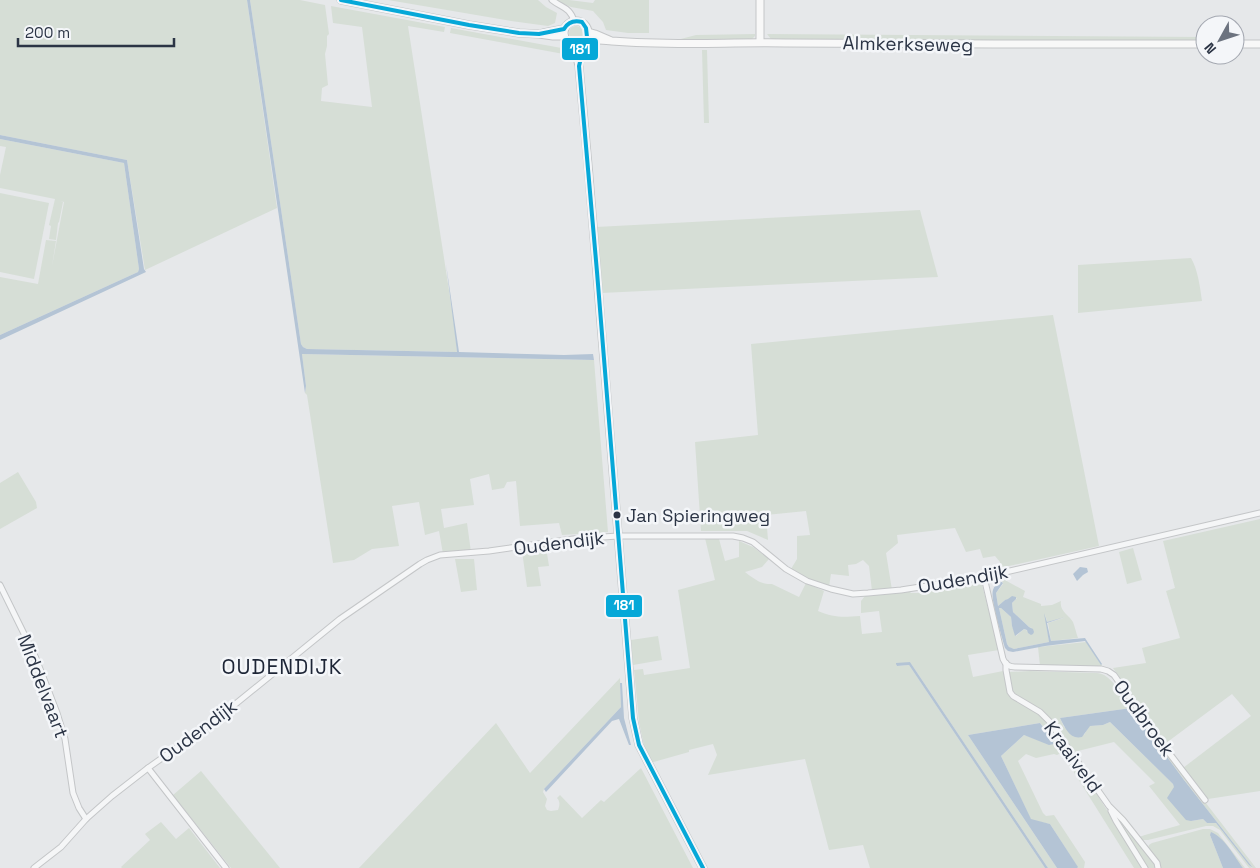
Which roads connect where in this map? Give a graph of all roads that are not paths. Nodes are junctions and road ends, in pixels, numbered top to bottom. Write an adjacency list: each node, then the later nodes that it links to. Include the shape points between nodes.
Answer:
1 (341, 0): 5 (street, via 519,33 539,34 552,30)
2 (552, 0): 4 (street, via 567,9)
3 (760, 0): 7 (street)
4 (574, 21): 5 (street, via 568,24); 6 (street, via 585,25)
5 (564, 33): 8 (street, via 566,40)
6 (587, 36): 7 (street, Almkerkseweg, via 595,34 611,41 653,44); 8 (street)
7 (760, 42): 9 (street, Almkerkseweg)
8 (577, 44): 13 (street)
9 (1195, 44)
10 (1245, 44): 11 (street)
11 (1260, 44)
12 (1260, 513): 14 (street, Oudendijk)
13 (618, 536): 14 (street, Oudendijk, via 743,538 807,581 853,594); 17 (street, Oudendijk, via 440,555 427,560 340,619 217,719); 23 (street, via 633,718 639,745)
14 (984, 577): 16 (street)
15 (0, 585): 20 (street, Middelvaart, via 35,656 57,713 73,793)
16 (1006, 663): 18 (street, Oudbroek, via 1012,667 1101,669 1114,675); 19 (street, Kraaiveld, via 1010,692 1049,721)
17 (148, 768): 20 (street, Oudendijk); 22 (street)
18 (1205, 800)
19 (1109, 806): 24 (street, Kraaiveld); 25 (street, Kraaiveld, via 1157,862)
20 (86, 819): 21 (street, Oudendijk, via 60,847)
21 (34, 868)
22 (226, 868)
23 (704, 868)
24 (1146, 868)
25 (1158, 868)

